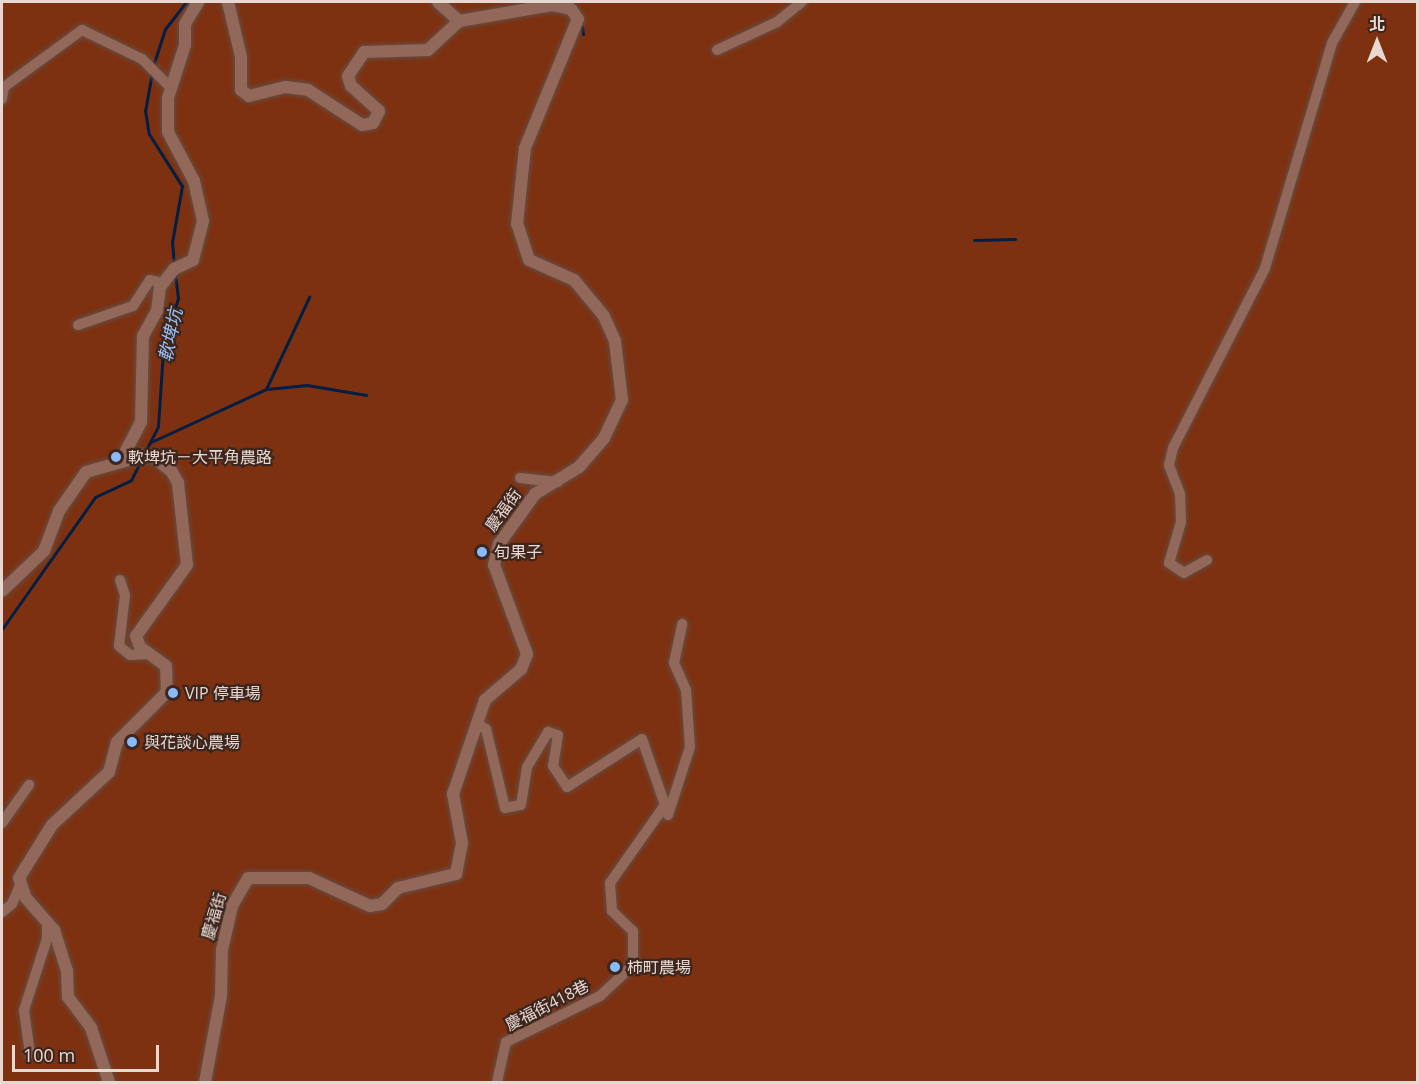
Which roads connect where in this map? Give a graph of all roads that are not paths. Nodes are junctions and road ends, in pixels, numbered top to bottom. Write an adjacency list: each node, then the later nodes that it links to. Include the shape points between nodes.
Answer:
1 (198, 2): 8 (street, via 185,24 185,45)
2 (228, 2): 6 (street, via 241,57 241,90 249,96 285,87 308,90 362,125 372,123 379,111 351,86 348,76 364,52 428,50)
3 (438, 2): 6 (street)
4 (802, 2): 7 (street, via 777,22)
5 (1355, 2): 15 (street, via 1332,43 1265,268 1173,448 1169,465 1180,494 1181,522 1168,563 1184,573)
6 (459, 21): 14 (street, 慶福街, via 552,6 571,9 578,20 525,148 517,224 529,260 574,280 604,316 615,341 622,400 604,438)
7 (717, 50)
8 (166, 84): 9 (street, via 142,59 82,30 4,87); 10 (street, via 168,132 194,181 203,221 193,260 174,269)
9 (2, 99)
10 (162, 285): 11 (street, via 150,280 133,306); 12 (street, via 157,311 143,336 141,422)
11 (78, 325)
12 (120, 462): 17 (street, via 86,472 59,511 44,551); 19 (street, via 145,457 178,483 188,546 188,565 136,636)
13 (520, 478): 14 (street)
14 (559, 482): 20 (street, 慶福街, via 524,505 496,551 499,581 527,654 521,669 485,700)
15 (1207, 560)
16 (120, 580): 19 (street, via 125,595 119,646 130,655)
17 (2, 591)
18 (682, 624): 22 (street, via 674,663 686,690 690,747 667,818)
19 (149, 654): 24 (street, via 166,666 167,693 117,742 109,772 43,835)
20 (477, 724): 22 (street, via 486,729 502,801 512,810 521,805 527,767 548,732 558,735 553,766 567,787 642,739 665,805); 29 (street, 慶福街, via 453,794 462,843 456,874 398,888 370,906 309,878 262,876 241,885 222,950 221,996)
21 (29, 785): 23 (street)
22 (658, 820): 30 (street, 慶福街418巷, via 610,882 612,911 633,931 633,965 600,996 506,1042)
23 (2, 823)
24 (20, 885): 25 (street, via 12,904); 26 (street)
25 (2, 912)
26 (46, 921): 27 (street, via 47,939 24,1010); 28 (street, via 61,946 68,998 91,1028)
27 (30, 1054)
28 (109, 1083)
29 (205, 1083)
30 (496, 1083)

